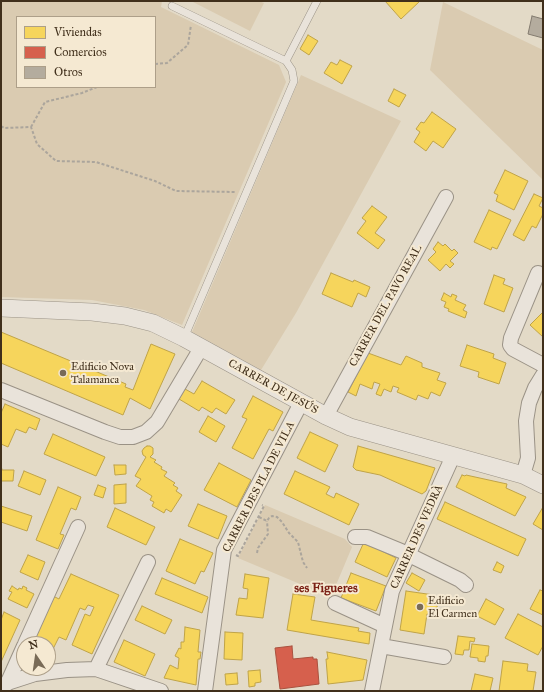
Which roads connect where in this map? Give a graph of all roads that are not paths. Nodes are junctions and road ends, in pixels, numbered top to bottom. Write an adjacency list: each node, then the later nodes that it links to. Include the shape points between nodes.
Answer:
1 (317, 1): 3 (lane)
2 (172, 6): 3 (lane)
3 (286, 61): 7 (lane, via 292,70 294,81)
4 (446, 197): 13 (street, CARRER DEL PAVO REAL)
5 (538, 273): 9 (street, via 510,345)
6 (1, 308): 7 (street, CARRER DE JESÚS, via 125,316 153,323)
7 (184, 338): 8 (street, CARRER DE JESÚS)
8 (201, 348): 11 (street, via 157,422 146,432 133,437 120,438); 12 (street, CARRER DE JESÚS)
9 (543, 365)
10 (543, 375): 15 (street, via 529,403 526,421 528,458)
11 (1, 390)
12 (301, 403): 13 (street, CARRER DE JESÚS); 31 (street, CARRER DES PLA DE VILA, via 224,550)
13 (326, 416): 14 (street, CARRER DE JESÚS, via 350,427)
14 (453, 456): 15 (street, CARRER DE JESÚS); 19 (street, CARRER DES VEDRÀ)
15 (523, 474): 16 (street, CARRER DE JESÚS)
16 (543, 485)
17 (78, 527): 24 (street)
18 (355, 537): 19 (street, via 367,537)
19 (408, 555): 21 (street); 23 (street, CARRER DES VEDRÀ, via 392,591)
20 (148, 562): 28 (street)
21 (466, 585)
22 (335, 603): 23 (street)
23 (385, 626): 25 (street, CARRER DES VEDRÀ)
24 (28, 636)
25 (381, 646): 26 (street); 34 (street, CARRER DES VEDRÀ)
26 (444, 657)
27 (16, 661): 29 (street)
28 (96, 669): 29 (street, via 35,674); 30 (street)
29 (4, 685)
30 (161, 691)
31 (205, 691)
32 (361, 691): 33 (street)
33 (367, 691)
34 (372, 691)

